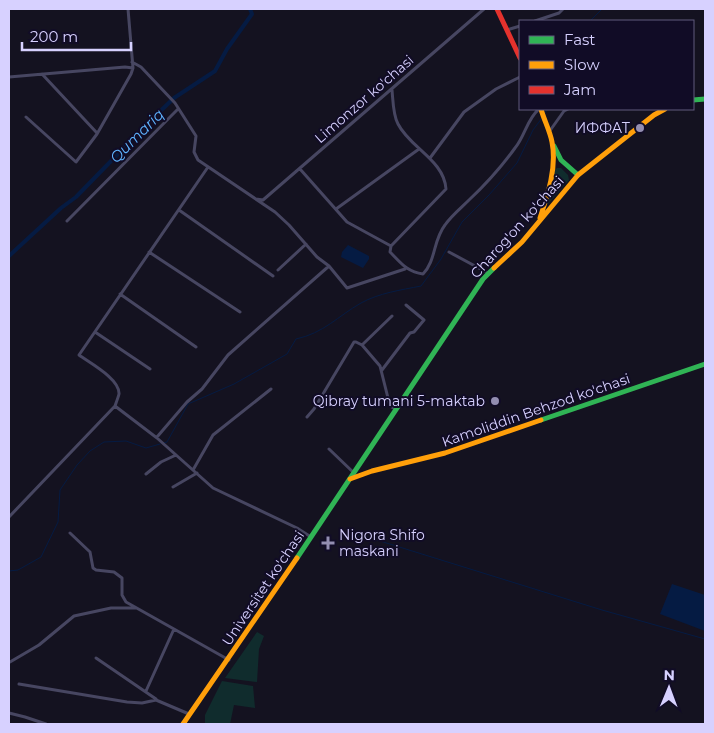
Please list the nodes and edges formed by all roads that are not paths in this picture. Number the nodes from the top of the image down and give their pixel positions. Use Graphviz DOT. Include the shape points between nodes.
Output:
graph roads {
  1 [pos="128,9"];
  2 [pos="484,9"];
  3 [pos="497,9"];
  4 [pos="562,9"];
  5 [pos="537,20"];
  6 [pos="519,26"];
  7 [pos="507,30"];
  8 [pos="519,56"];
  9 [pos="132,62"];
  10 [pos="133,68"];
  11 [pos="41,73"];
  12 [pos="9,77"];
  13 [pos="519,78"];
  14 [pos="392,89"];
  15 [pos="178,109"];
  16 [pos="540,110"];
  17 [pos="566,110"];
  18 [pos="662,110"];
  19 [pos="26,117"];
  20 [pos="549,132"];
  21 [pos="97,134"];
  22 [pos="552,143"];
  23 [pos="419,149"];
  24 [pos="430,158"];
  25 [pos="208,167"];
  26 [pos="300,170"];
  27 [pos="578,175"];
  28 [pos="256,199"];
  29 [pos="336,208"];
  30 [pos="179,210"];
  31 [pos="67,221"];
  32 [pos="539,222"];
  33 [pos="306,244"];
  34 [pos="391,246"];
  35 [pos="149,252"];
  36 [pos="449,252"];
  37 [pos="329,266"];
  38 [pos="405,268"];
  39 [pos="278,270"];
  40 [pos="488,273"];
  41 [pos="272,276"];
  42 [pos="120,294"];
  43 [pos="406,305"];
  44 [pos="240,312"];
  45 [pos="392,316"];
  46 [pos="95,332"];
  47 [pos="362,346"];
  48 [pos="196,347"];
  49 [pos="705,364"];
  50 [pos="150,369"];
  51 [pos="382,370"];
  52 [pos="271,389"];
  53 [pos="115,406"];
  54 [pos="395,409"];
  55 [pos="307,417"];
  56 [pos="157,438"];
  57 [pos="329,449"];
  58 [pos="176,454"];
  59 [pos="360,463"];
  60 [pos="195,471"];
  61 [pos="372,471"];
  62 [pos="354,472"];
  63 [pos="146,474"];
  64 [pos="349,480"];
  65 [pos="173,487"];
  66 [pos="9,517"];
  67 [pos="70,533"];
  68 [pos="310,537"];
  69 [pos="137,608"];
  70 [pos="174,629"];
  71 [pos="96,658"];
  72 [pos="228,660"];
  73 [pos="10,662"];
  74 [pos="19,684"];
  75 [pos="146,691"];
  76 [pos="156,700"];
  77 [pos="9,713"];
  78 [pos="189,714"];
  79 [pos="46,724"];
  80 [pos="183,724"];
  1 -- 9 [label="street"];
  2 -- 14 [label="street, Limonzor ko'chasi"];
  3 -- 7 [label="main road"];
  4 -- 5 [label="street"];
  6 -- 7 [label="street"];
  7 -- 8 [label="main road"];
  9 -- 10 [label="street"];
  9 -- 15 [label="street" via="170,97"];
  10 -- 11 [label="street"];
  10 -- 21 [label="street"];
  11 -- 12 [label="street"];
  11 -- 21 [label="street"];
  13 -- 24 [label="street" via="464,112"];
  14 -- 23 [label="street" via="396,122"];
  14 -- 26 [label="street, Limonzor ko'chasi"];
  15 -- 25 [label="street" via="196,136 195,157"];
  15 -- 31 [label="street"];
  16 -- 20 [label="main road"];
  16 -- 38 [label="street" via="529,121 514,150 444,226 430,267 423,274"];
  17 -- 20 [label="street"];
  18 -- 27 [label="main road, Charog'on ko'chasi"];
  19 -- 21 [label="street" via="76,162"];
  20 -- 22 [label="main road"];
  22 -- 27 [label="main road" via="561,160"];
  22 -- 32 [label="main road" via="551,171"];
  23 -- 24 [label="street"];
  23 -- 29 [label="street"];
  24 -- 34 [label="street" via="442,174 446,189"];
  25 -- 28 [label="street"];
  25 -- 30 [label="street"];
  26 -- 28 [label="street, Limonzor ko'chasi" via="263,200"];
  26 -- 29 [label="street"];
  27 -- 32 [label="main road, Charog'on ko'chasi"];
  28 -- 33 [label="street" via="275,212"];
  29 -- 34 [label="street" via="347,222"];
  30 -- 35 [label="street"];
  30 -- 41 [label="street"];
  32 -- 40 [label="main road, Charog'on ko'chasi"];
  33 -- 37 [label="street"];
  33 -- 39 [label="street"];
  34 -- 38 [label="street" via="390,252"];
  35 -- 42 [label="street"];
  35 -- 44 [label="street"];
  36 -- 40 [label="street"];
  37 -- 38 [label="street" via="347,288"];
  37 -- 56 [label="street" via="228,355"];
  40 -- 54 [label="main road, Charog'on ko'chasi"];
  42 -- 46 [label="street"];
  42 -- 48 [label="street"];
  43 -- 51 [label="street" via="424,320"];
  45 -- 47 [label="street"];
  46 -- 50 [label="street"];
  46 -- 53 [label="street" via="79,355 117,385 119,394"];
  47 -- 51 [label="street"];
  47 -- 55 [label="street" via="354,342"];
  49 -- 61 [label="main road, Kamoliddin Behzod ko'chasi" via="445,452"];
  51 -- 54 [label="street" via="390,406"];
  52 -- 60 [label="street" via="213,435"];
  53 -- 56 [label="street"];
  53 -- 66 [label="street"];
  54 -- 59 [label="main road, Charog'on ko'chasi"];
  56 -- 58 [label="street"];
  57 -- 62 [label="street"];
  58 -- 60 [label="street"];
  58 -- 63 [label="street"];
  59 -- 61 [label="main road"];
  59 -- 62 [label="main road, Universitet ko'chasi"];
  60 -- 65 [label="street"];
  60 -- 68 [label="street" via="213,488"];
  61 -- 64 [label="main road, Kamoliddin Behzod ko'chasi"];
  62 -- 64 [label="main road, Universitet ko'chasi"];
  64 -- 68 [label="main road, Universitet ko'chasi"];
  67 -- 69 [label="street" via="90,552 93,568 114,572 122,578 123,600"];
  68 -- 72 [label="main road, Universitet ko'chasi"];
  69 -- 70 [label="street"];
  69 -- 73 [label="street" via="111,608 74,616 39,645"];
  70 -- 72 [label="street"];
  70 -- 75 [label="street"];
  71 -- 75 [label="street"];
  72 -- 78 [label="main road, Universitet ko'chasi"];
  74 -- 76 [label="street" via="127,702"];
  75 -- 76 [label="street"];
  76 -- 78 [label="street"];
  77 -- 79 [label="street"];
  78 -- 80 [label="main road, Universitet ko'chasi"];
}
